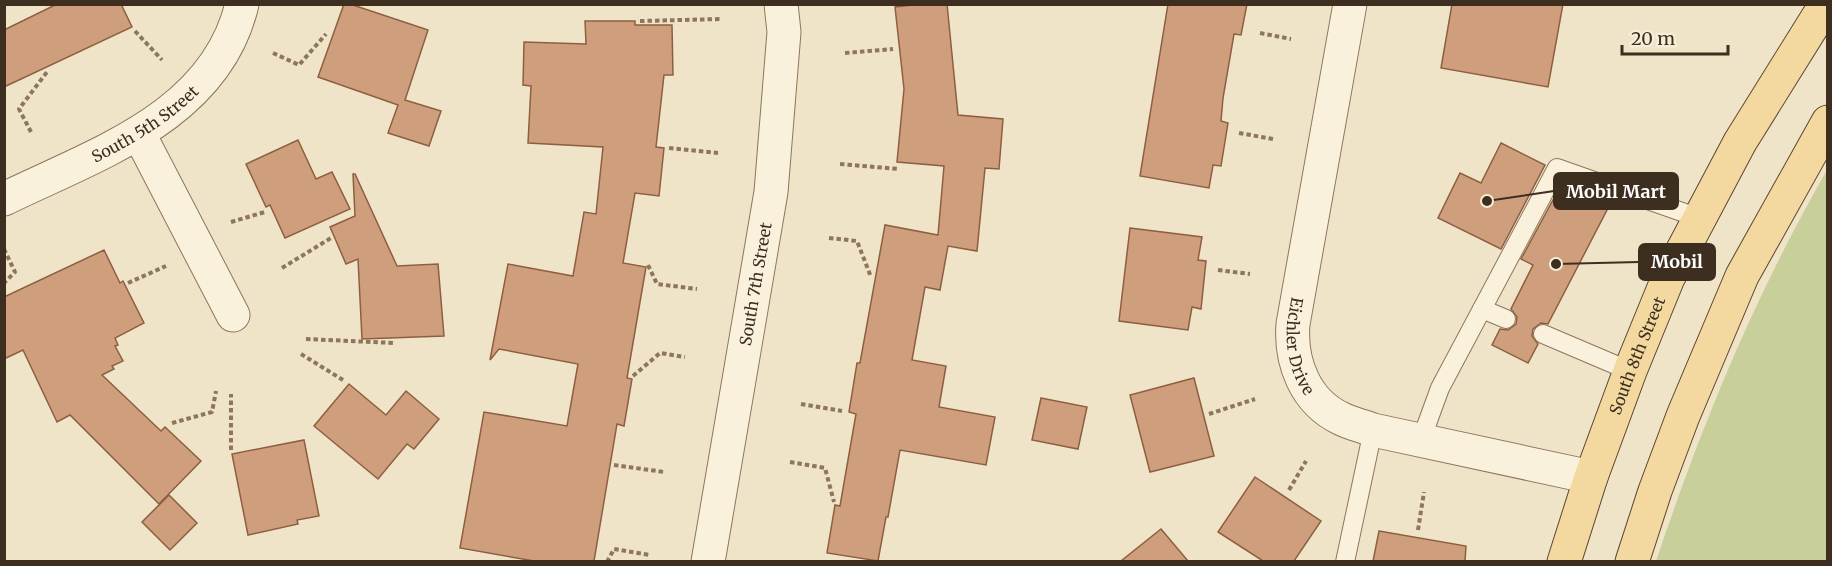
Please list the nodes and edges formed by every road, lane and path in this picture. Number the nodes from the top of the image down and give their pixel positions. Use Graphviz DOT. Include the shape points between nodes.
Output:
graph roads {
  1 [pos="242,4"];
  2 [pos="781,4"];
  3 [pos="1350,4"];
  4 [pos="1826,4"];
  5 [pos="722,19"];
  6 [pos="640,21"];
  7 [pos="135,31"];
  8 [pos="1260,33"];
  9 [pos="326,34"];
  10 [pos="1291,39"];
  11 [pos="893,49"];
  12 [pos="273,53"];
  13 [pos="845,53"];
  14 [pos="162,60"];
  15 [pos="47,72"];
  16 [pos="1827,122"];
  17 [pos="31,132"];
  18 [pos="1239,133"];
  19 [pos="139,134"];
  20 [pos="1273,139"];
  21 [pos="669,148"];
  22 [pos="718,153"];
  23 [pos="840,164"];
  24 [pos="899,169"];
  25 [pos="4,199"];
  26 [pos="265,212"];
  27 [pos="1699,218"];
  28 [pos="231,222"];
  29 [pos="331,238"];
  30 [pos="830,238"];
  31 [pos="4,249"];
  32 [pos="648,265"];
  33 [pos="166,266"];
  34 [pos="282,268"];
  35 [pos="1218,270"];
  36 [pos="1250,274"];
  37 [pos="870,277"];
  38 [pos="4,283"];
  39 [pos="128,283"];
  40 [pos="697,290"];
  41 [pos="1482,309"];
  42 [pos="234,315"];
  43 [pos="1506,319"];
  44 [pos="1543,334"];
  45 [pos="306,339"];
  46 [pos="394,343"];
  47 [pos="301,354"];
  48 [pos="685,357"];
  49 [pos="1630,371"];
  50 [pos="633,376"];
  51 [pos="343,380"];
  52 [pos="216,391"];
  53 [pos="231,394"];
  54 [pos="1255,399"];
  55 [pos="801,404"];
  56 [pos="842,411"];
  57 [pos="1209,414"];
  58 [pos="172,423"];
  59 [pos="1373,430"];
  60 [pos="1421,440"];
  61 [pos="231,450"];
  62 [pos="1306,460"];
  63 [pos="790,462"];
  64 [pos="614,465"];
  65 [pos="664,472"];
  66 [pos="1591,477"];
  67 [pos="1288,490"];
  68 [pos="1424,492"];
  69 [pos="834,502"];
  70 [pos="1418,530"];
  71 [pos="650,555"];
  72 [pos="607,561"];
  73 [pos="708,561"];
  74 [pos="1345,561"];
  75 [pos="1564,561"];
  76 [pos="1632,561"];
  1 -- 19 [label="street, South 5th Street" via="230,41 216,64 177,105"];
  2 -- 73 [label="street, South 7th Street" via="784,32 771,192"];
  3 -- 59 [label="street, Eichler Drive" via="1293,324 1293,345 1301,377 1316,400 1341,419"];
  4 -- 27 [label="main road, South 8th Street" via="1740,142"];
  5 -- 6 [label="path"];
  7 -- 14 [label="path"];
  8 -- 10 [label="path"];
  9 -- 12 [label="path" via="299,64"];
  11 -- 13 [label="path"];
  15 -- 17 [label="path" via="19,109"];
  16 -- 76 [label="main road" via="1742,276 1654,491"];
  18 -- 20 [label="path"];
  19 -- 25 [label="street, South 5th Street"];
  19 -- 42 [label="street"];
  21 -- 22 [label="path"];
  23 -- 24 [label="path"];
  26 -- 28 [label="path"];
  27 -- 41 [label="lane" via="1557,168"];
  27 -- 49 [label="main road, South 8th Street" via="1668,278"];
  29 -- 34 [label="path"];
  30 -- 37 [label="path" via="857,242"];
  31 -- 38 [label="path" via="15,272"];
  32 -- 40 [label="path" via="657,284"];
  33 -- 39 [label="path"];
  35 -- 36 [label="path"];
  41 -- 43 [label="lane"];
  41 -- 60 [label="lane" via="1440,387"];
  44 -- 49 [label="lane"];
  45 -- 46 [label="path"];
  47 -- 51 [label="path"];
  48 -- 50 [label="path" via="660,353"];
  49 -- 66 [label="main road, South 8th Street"];
  52 -- 58 [label="path" via="212,412"];
  53 -- 61 [label="path"];
  54 -- 57 [label="path"];
  55 -- 56 [label="path"];
  59 -- 60 [label="street, Eichler Drive"];
  59 -- 74 [label="lane"];
  60 -- 66 [label="street, Eichler Drive"];
  62 -- 67 [label="path"];
  63 -- 69 [label="path" via="825,468"];
  64 -- 65 [label="path"];
  66 -- 75 [label="main road, South 8th Street"];
  68 -- 70 [label="path"];
  71 -- 72 [label="path" via="614,549"];
}
